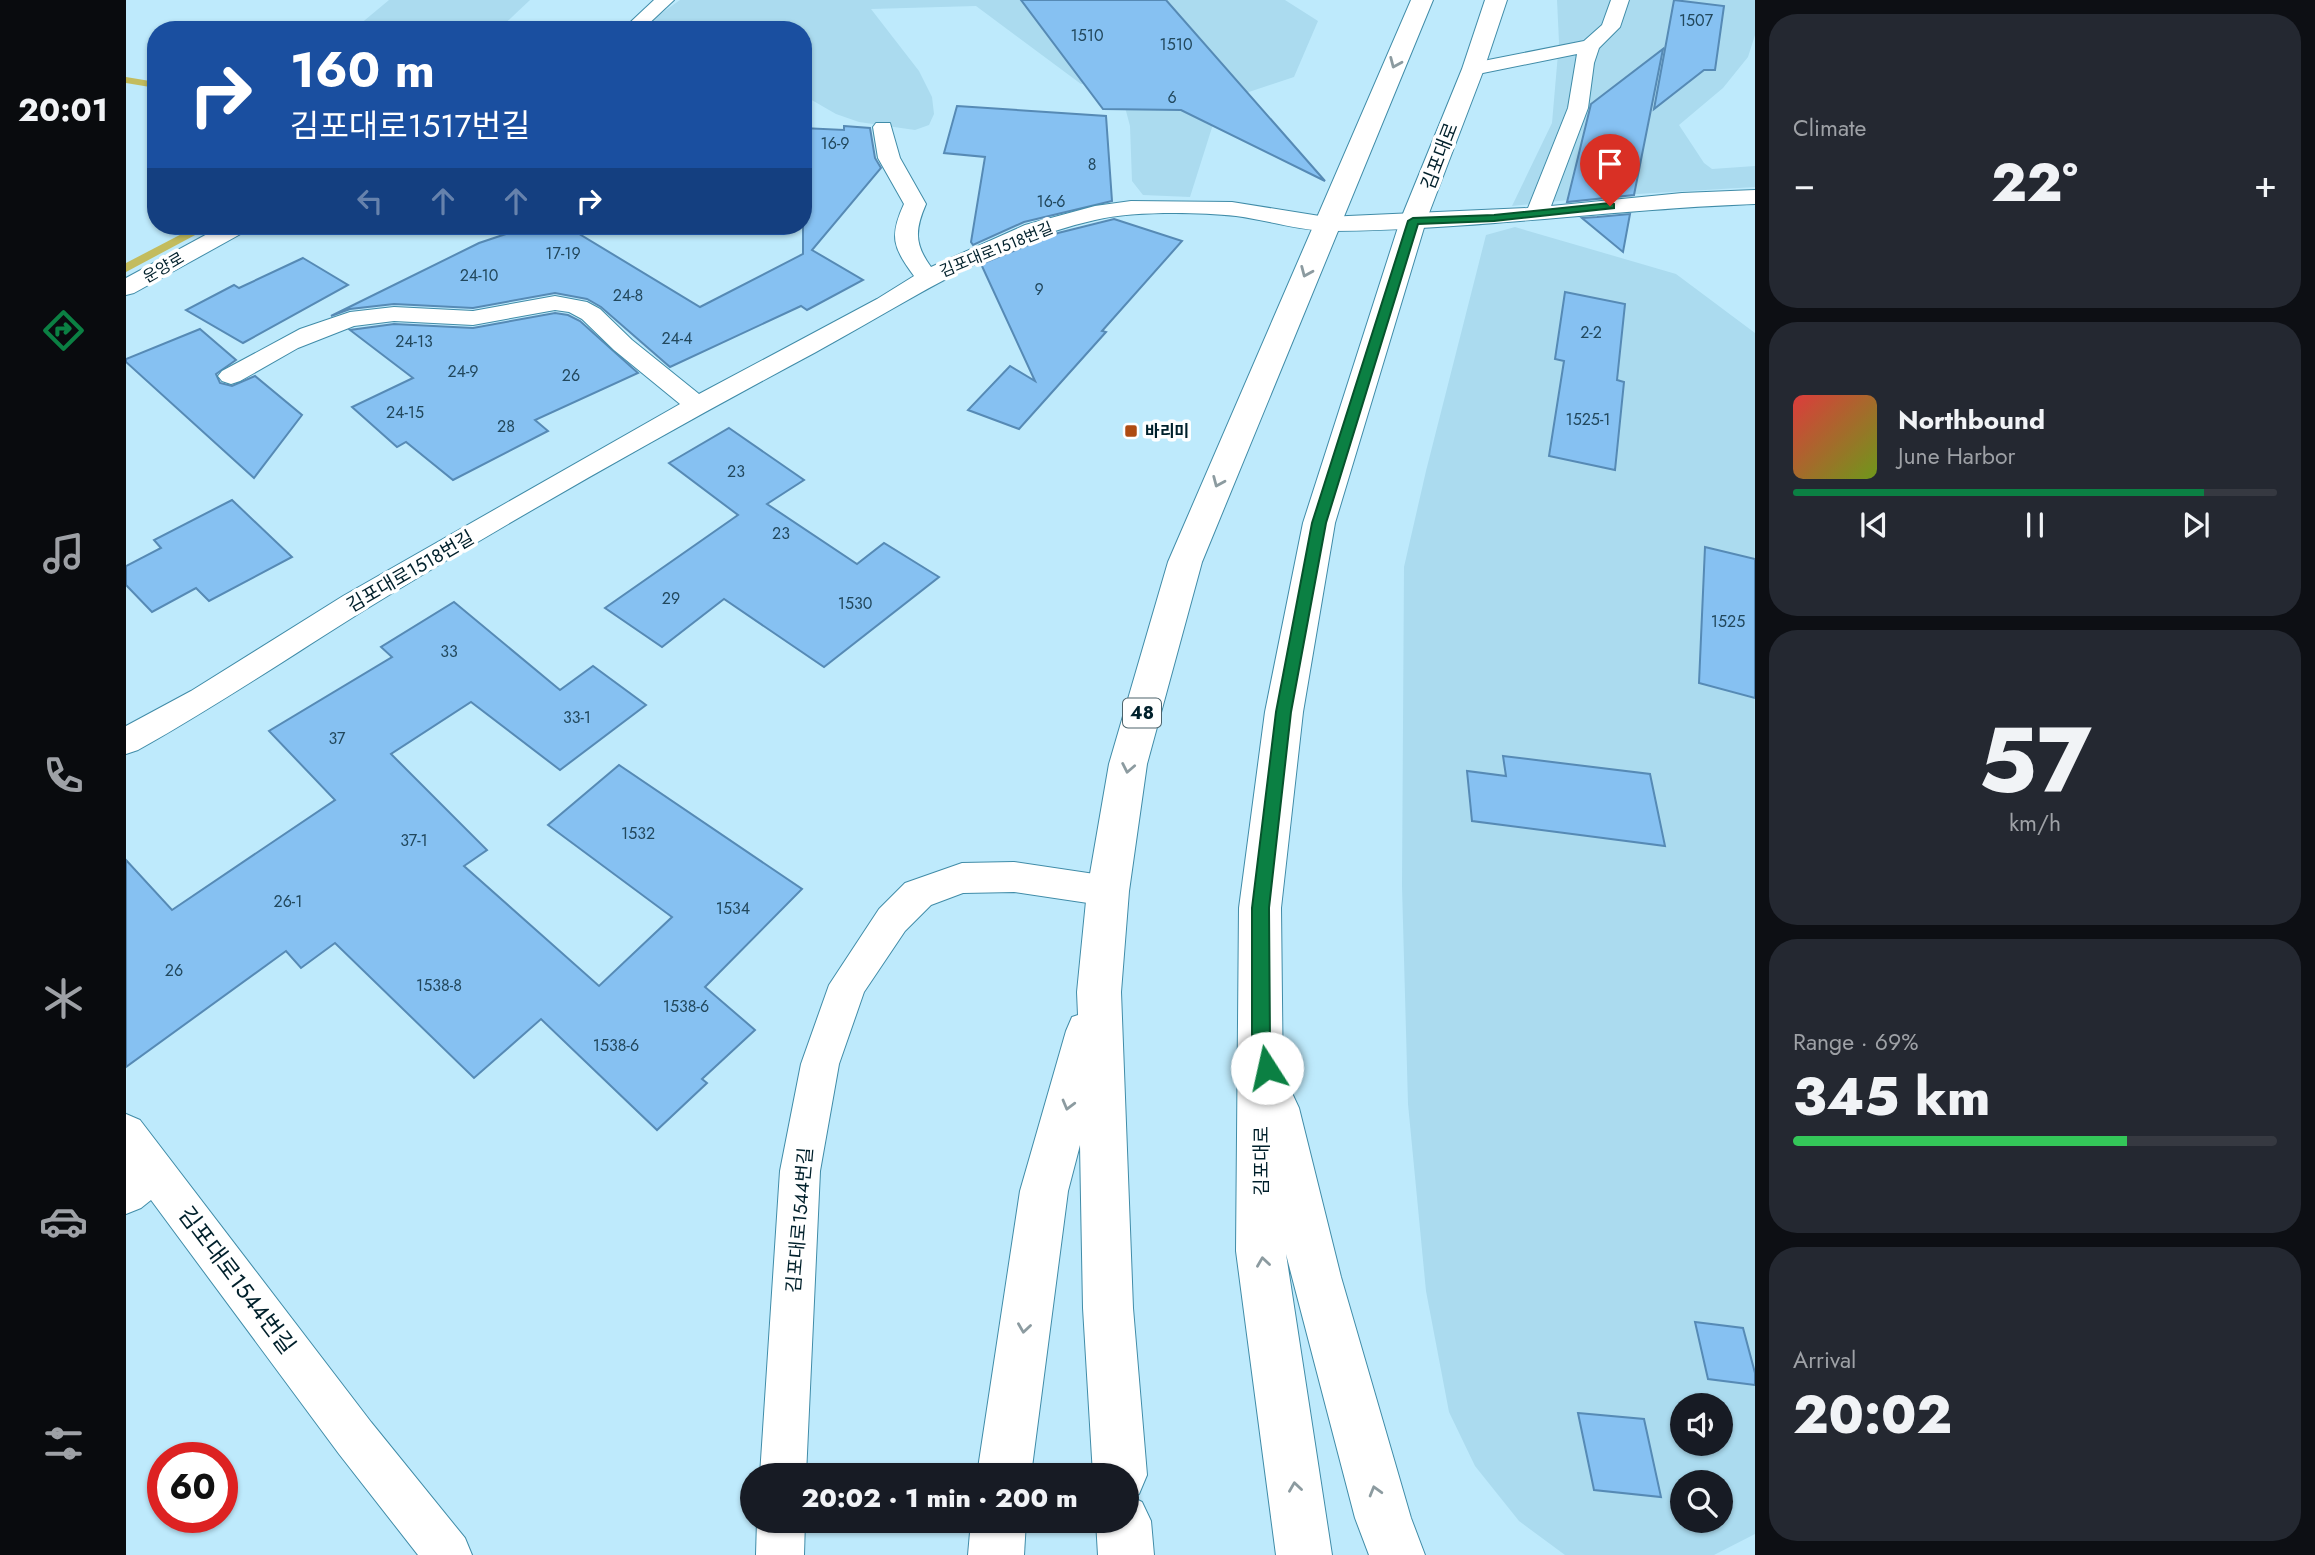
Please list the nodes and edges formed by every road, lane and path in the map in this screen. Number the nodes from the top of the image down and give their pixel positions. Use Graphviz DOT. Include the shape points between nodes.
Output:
graph roads {
  1 [pos="665,0"];
  2 [pos="1422,0"];
  3 [pos="1496,0"];
  4 [pos="1620,0"];
  5 [pos="641,21"];
  6 [pos="1590,46"];
  7 [pos="1473,69"];
  8 [pos="883,127"];
  9 [pos="1755,197"];
  10 [pos="1538,212"];
  11 [pos="1413,221"];
  12 [pos="1326,224"];
  13 [pos="222,235"];
  14 [pos="927,278"];
  15 [pos="126,288"];
  16 [pos="231,376"];
  17 [pos="697,405"];
  18 [pos="126,741"];
  19 [pos="1108,891"];
  20 [pos="1099,992"];
  21 [pos="1261,1042"];
  22 [pos="126,1133"];
  23 [pos="141,1183"];
  24 [pos="784,1463"];
  25 [pos="1006,1463"];
  26 [pos="1119,1463"];
  27 [pos="781,1533"];
  28 [pos="998,1533"];
  29 [pos="1124,1533"];
  30 [pos="447,1555"];
  31 [pos="780,1555"];
  32 [pos="996,1555"];
  33 [pos="1126,1555"];
  34 [pos="1304,1555"];
  35 [pos="1397,1555"];
  1 -- 5 [label="lane"];
  2 -- 12 [label="main road, 48, one-way"];
  3 -- 7 [label="main road, 김포대로"];
  4 -- 6 [label="lane" via="1611,27"];
  6 -- 7 [label="lane"];
  6 -- 10 [label="lane" via="1578,108"];
  7 -- 11 [label="main road, 김포대로"];
  8 -- 14 [label="lane" via="889,158 915,204 904,228 906,249"];
  9 -- 10 [label="lane, 김포대로1518번길"];
  10 -- 11 [label="lane, 김포대로1518번길"];
  11 -- 12 [label="lane, 김포대로1518번길"];
  11 -- 21 [label="main road, 김포대로" via="1319,523 1284,712 1261,908"];
  12 -- 14 [label="lane, 김포대로1518번길" via="1232,209 1131,208 1033,230"];
  12 -- 19 [label="main road, 48, one-way" via="1185,562 1128,764"];
  13 -- 15 [label="lane, 운양로"];
  14 -- 17 [label="lane, 김포대로1518번길"];
  16 -- 17 [label="lane" via="285,344 360,318 394,314 453,320 561,302 598,320"];
  17 -- 18 [label="lane, 김포대로1518번길"];
  19 -- 20 [label="main road, 48"];
  19 -- 24 [label="lane, 김포대로1544번길" via="1014,877 962,877 918,894 892,920 848,985 820,1064 800,1171"];
  20 -- 25 [label="main road, one-way" via="1044,1191"];
  20 -- 26 [label="main road, 48" via="1108,1308"];
  34 -- 21 [label="main road, 김포대로, one-way" via="1261,1251"];
  35 -- 21 [label="main road, one-way" via="1316,1277"];
  22 -- 23 [label="lane, 김포대로1544번길"];
  23 -- 30 [label="lane, 김포대로1544번길"];
  27 -- 31 [label="lane"];
  28 -- 32 [label="main road"];
  29 -- 33 [label="main road"];
}
